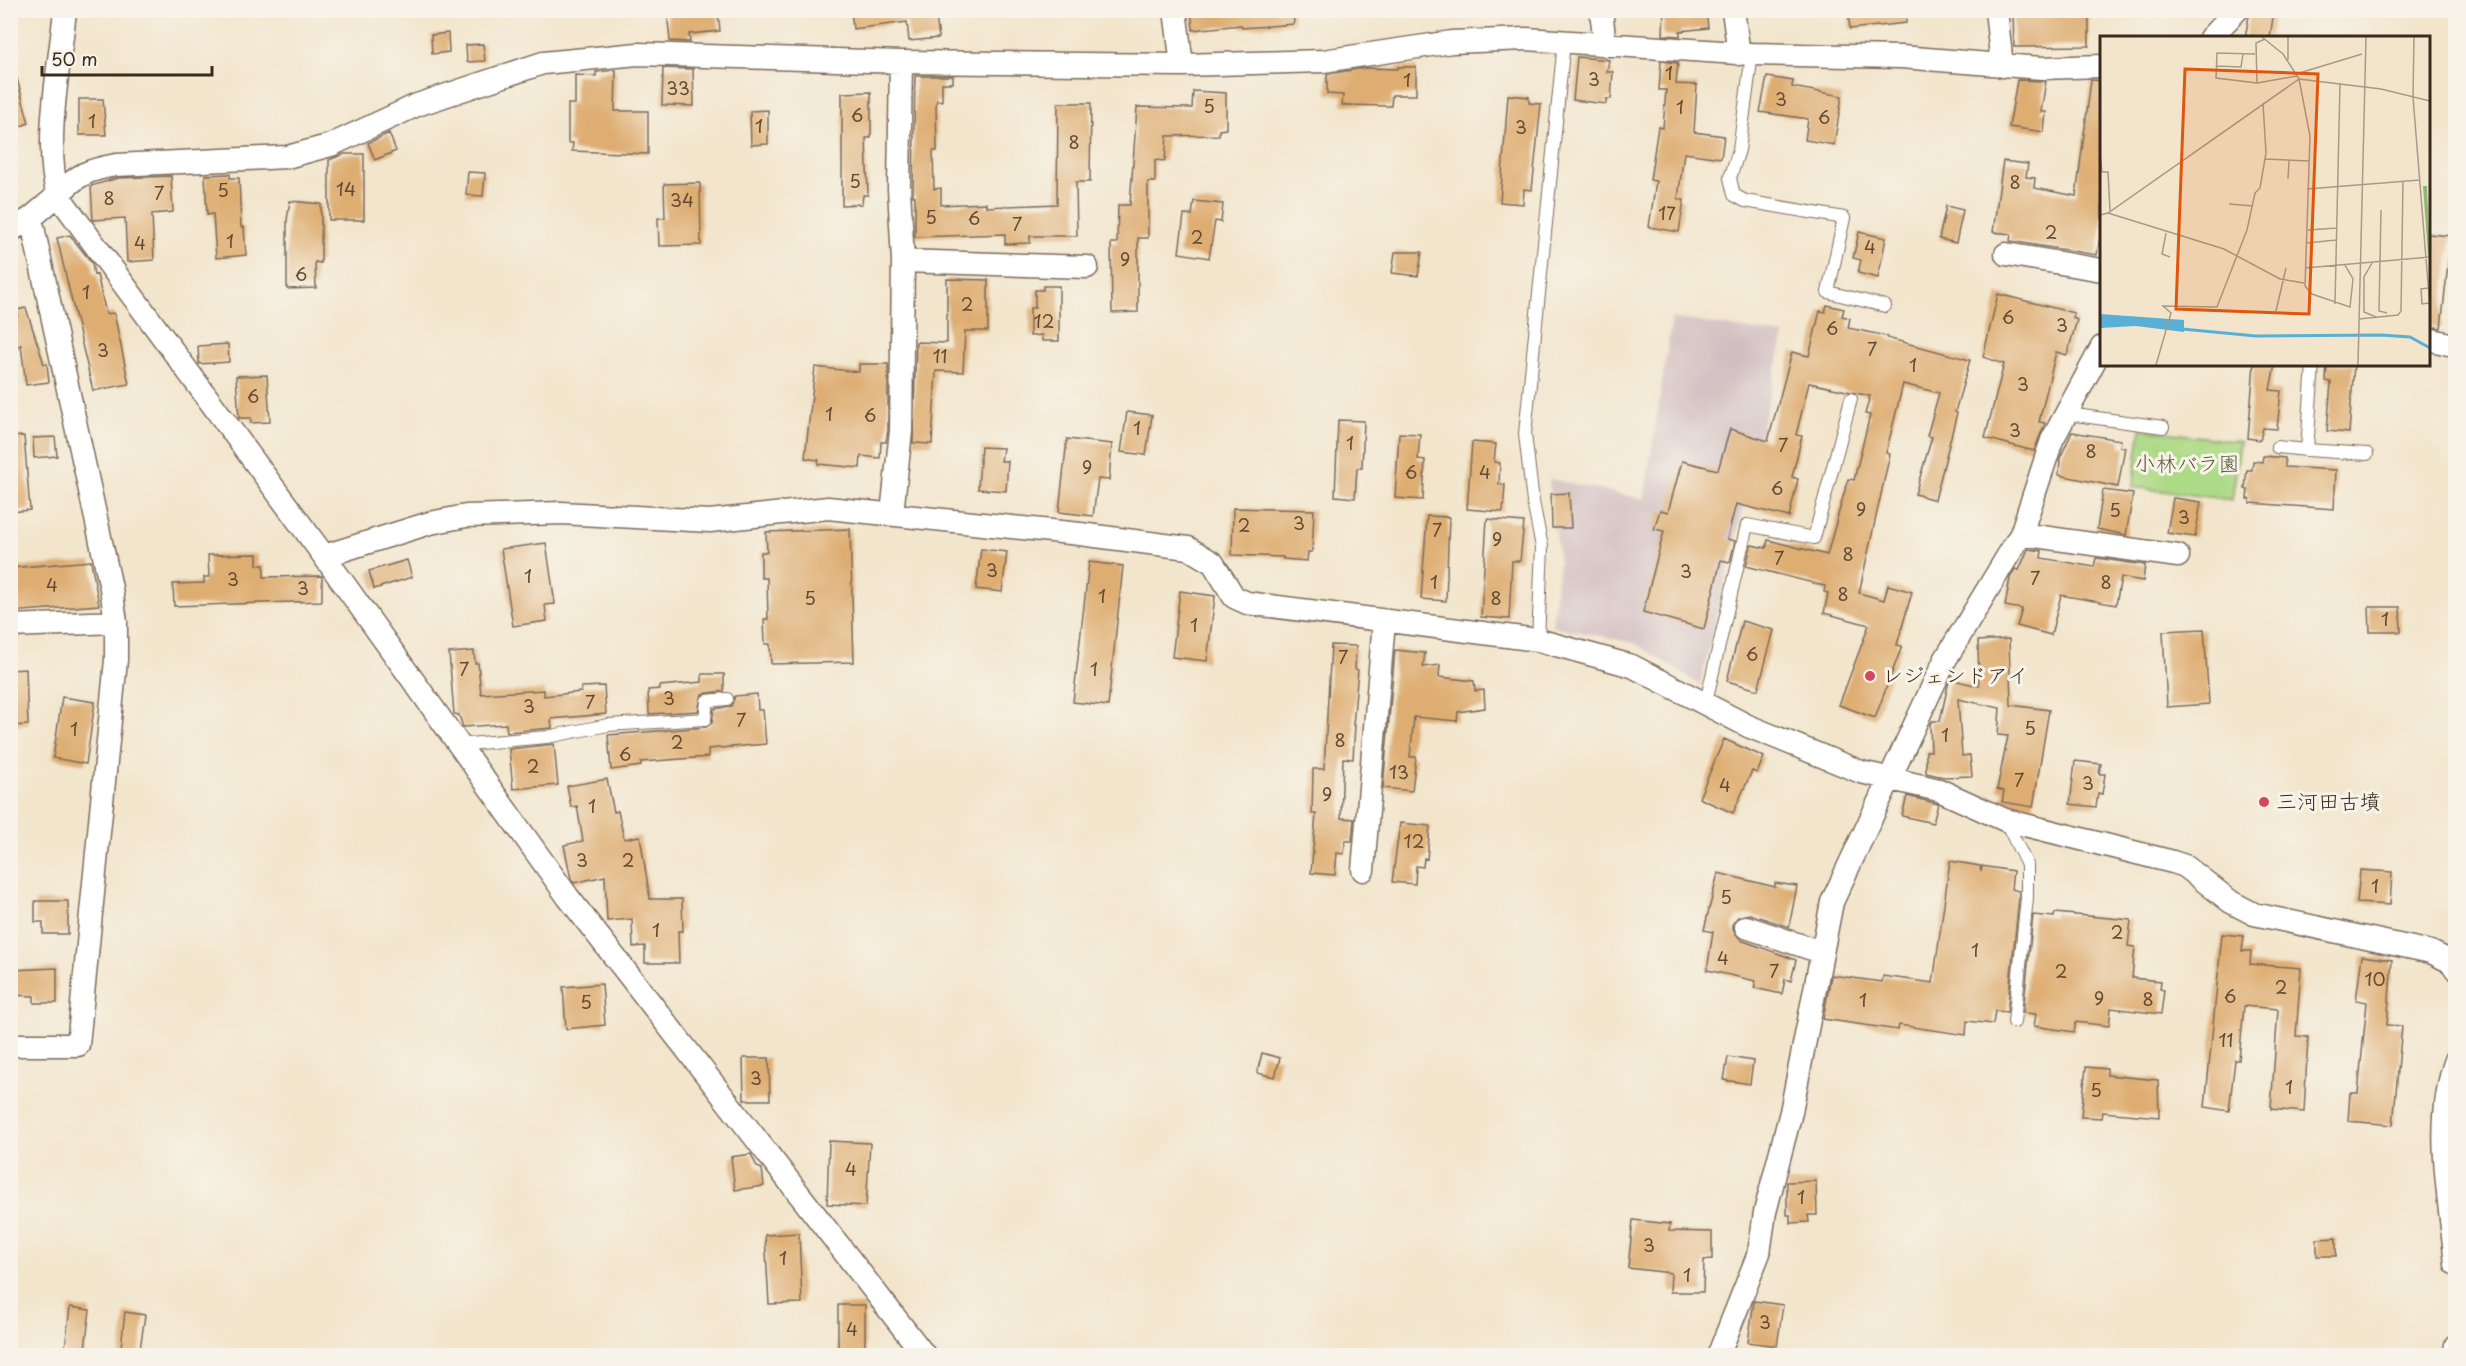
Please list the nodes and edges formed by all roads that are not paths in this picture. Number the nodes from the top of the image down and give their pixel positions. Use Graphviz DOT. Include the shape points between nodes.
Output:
graph roads {
  1 [pos="65,10"];
  2 [pos="1176,10"];
  3 [pos="1601,10"];
  4 [pos="1733,10"];
  5 [pos="1996,10"];
  6 [pos="2237,10"];
  7 [pos="2212,36"];
  8 [pos="1564,42"];
  9 [pos="1605,45"];
  10 [pos="1745,54"];
  11 [pos="901,62"];
  12 [pos="1182,65"];
  13 [pos="2002,66"];
  14 [pos="2100,66"];
  15 [pos="58,195"];
  16 [pos="16,225"];
  17 [pos="2006,254"];
  18 [pos="903,261"];
  19 [pos="1087,267"];
  20 [pos="2100,270"];
  21 [pos="1885,306"];
  22 [pos="2100,351"];
  23 [pos="2313,366"];
  24 [pos="1851,399"];
  25 [pos="2068,414"];
  26 [pos="2163,427"];
  27 [pos="2277,447"];
  28 [pos="2307,450"];
  29 [pos="2367,454"];
  30 [pos="892,513"];
  31 [pos="2021,534"];
  32 [pos="324,556"];
  33 [pos="2178,556"];
  34 [pos="1384,621"];
  35 [pos="116,622"];
  36 [pos="10,626"];
  37 [pos="1538,640"];
  38 [pos="727,699"];
  39 [pos="1705,706"];
  40 [pos="458,745"];
  41 [pos="1889,776"];
  42 [pos="2005,820"];
  43 [pos="1363,870"];
  44 [pos="1746,927"];
  45 [pos="1821,952"];
  46 [pos="2456,969"];
  47 [pos="2014,1023"];
  48 [pos="10,1045"];
  49 [pos="2456,1060"];
  50 [pos="2456,1264"];
  51 [pos="2456,1345"];
  52 [pos="925,1356"];
  53 [pos="1718,1356"];
  54 [pos="2454,1356"];
  1 -- 15 [label="street" via="53,126 53,168"];
  2 -- 12 [label="street"];
  3 -- 9 [label="street"];
  4 -- 10 [label="street"];
  5 -- 13 [label="street"];
  6 -- 7 [label="street"];
  8 -- 9 [label="street"];
  8 -- 12 [label="street" via="1452,42 1323,61"];
  8 -- 37 [label="lane" via="1525,434 1542,547"];
  9 -- 10 [label="street"];
  10 -- 13 [label="street" via="1901,57"];
  10 -- 21 [label="lane" via="1739,150 1730,178 1734,195 1745,201 1844,218 1828,292"];
  11 -- 12 [label="street"];
  11 -- 15 [label="street" via="638,54 543,63 417,105 331,145 286,157 93,169 76,177"];
  11 -- 18 [label="street" via="899,188"];
  13 -- 14 [label="street"];
  15 -- 16 [label="street"];
  15 -- 32 [label="street"];
  16 -- 35 [label="street" via="111,588"];
  17 -- 20 [label="street"];
  18 -- 19 [label="street"];
  18 -- 30 [label="street" via="901,431"];
  22 -- 25 [label="street"];
  23 -- 28 [label="lane"];
  24 -- 39 [label="lane" via="1814,538 1748,525"];
  25 -- 26 [label="lane"];
  25 -- 31 [label="street" via="2052,440"];
  27 -- 28 [label="lane"];
  28 -- 29 [label="lane"];
  30 -- 32 [label="street" via="828,508 710,521 561,513 466,516 430,523"];
  30 -- 34 [label="street" via="1188,548 1213,563 1234,597 1247,603"];
  31 -- 33 [label="street"];
  31 -- 41 [label="street" via="1945,660"];
  32 -- 40 [label="street"];
  34 -- 37 [label="street"];
  34 -- 43 [label="street"];
  35 -- 36 [label="street"];
  35 -- 48 [label="street" via="116,660 78,1045"];
  37 -- 39 [label="street" via="1632,666"];
  38 -- 40 [label="lane" via="707,701 705,719 608,725 548,737"];
  39 -- 41 [label="street" via="1821,757 1861,772"];
  40 -- 52 [label="street" via="568,897"];
  41 -- 42 [label="street" via="1940,790"];
  41 -- 45 [label="street" via="1832,902"];
  42 -- 46 [label="street" via="2173,862 2185,866 2231,902 2254,914 2431,952"];
  42 -- 47 [label="lane" via="2027,865"];
  44 -- 45 [label="street"];
  45 -- 53 [label="street" via="1759,1253"];
  49 -- 50 [label="street" via="2447,1083 2445,1143"];
  51 -- 54 [label="street"];
}
